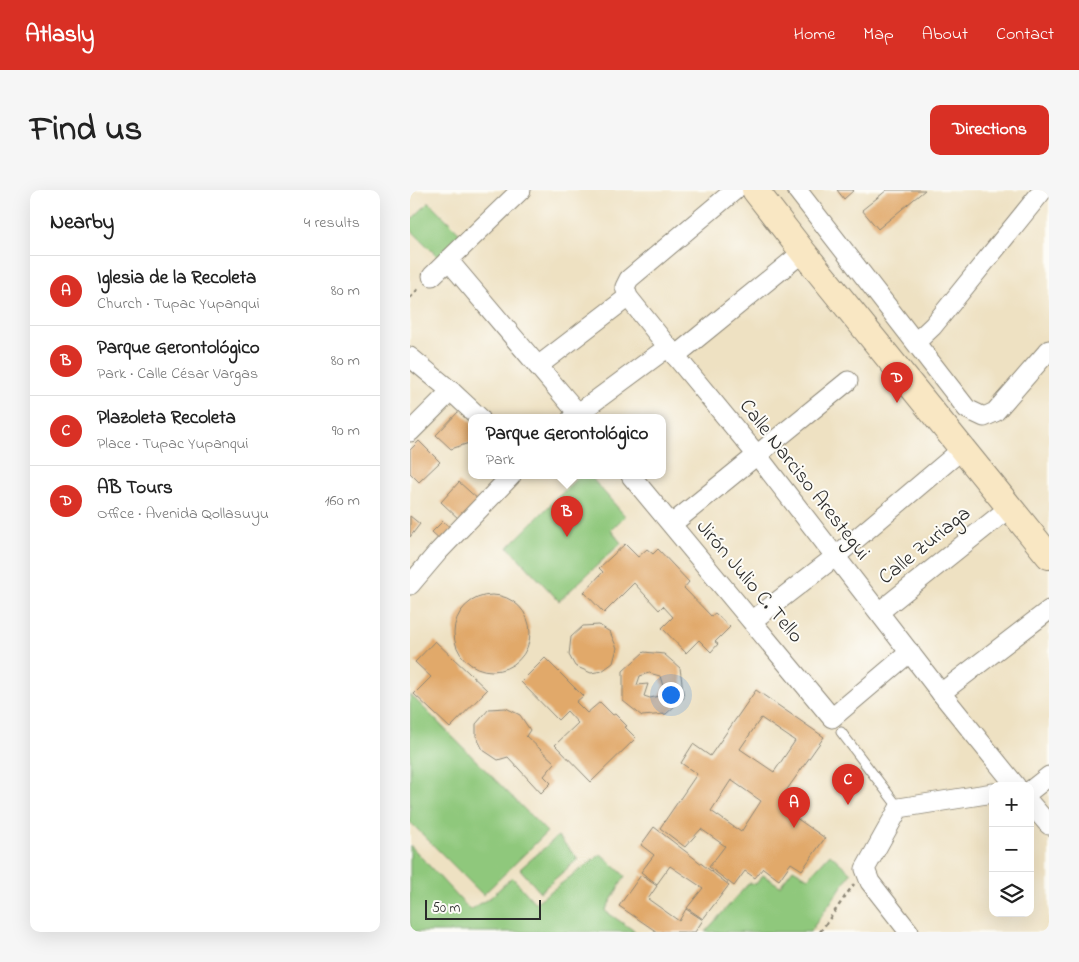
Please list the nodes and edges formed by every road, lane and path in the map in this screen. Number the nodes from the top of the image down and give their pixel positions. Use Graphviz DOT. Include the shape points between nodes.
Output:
graph roads {
  1 [pos="521,190"];
  2 [pos="735,190"];
  3 [pos="754,190"];
  4 [pos="797,190"];
  5 [pos="1043,190"];
  6 [pos="803,252"];
  7 [pos="448,260"];
  8 [pos="432,276"];
  9 [pos="628,297"];
  10 [pos="916,342"];
  11 [pos="1049,350"];
  12 [pos="671,351"];
  13 [pos="410,357"];
  14 [pos="538,366"];
  15 [pos="848,381"];
  16 [pos="451,390"];
  17 [pos="476,414"];
  18 [pos="575,414"];
  19 [pos="581,414"];
  20 [pos="410,432"];
  21 [pos="757,455"];
  22 [pos="953,456"];
  23 [pos="508,479"];
  24 [pos="633,479"];
  25 [pos="999,516"];
  26 [pos="672,524"];
  27 [pos="836,556"];
  28 [pos="1049,556"];
  29 [pos="410,585"];
  30 [pos="1049,610"];
  31 [pos="879,612"];
  32 [pos="752,621"];
  33 [pos="910,652"];
  34 [pos="941,693"];
  35 [pos="837,725"];
  36 [pos="1049,776"];
  37 [pos="1013,782"];
  38 [pos="1034,788"];
  39 [pos="1034,791"];
  40 [pos="1049,792"];
  41 [pos="989,794"];
  42 [pos="899,808"];
  43 [pos="1034,808"];
  44 [pos="1049,825"];
  45 [pos="865,869"];
  46 [pos="820,932"];
  47 [pos="909,932"];
  1 -- 7 [label="street"];
  2 -- 9 [label="street" via="629,279 625,287"];
  3 -- 6 [label="street"];
  4 -- 10 [label="street"];
  5 -- 10 [label="street" via="933,326"];
  6 -- 12 [label="street"];
  6 -- 28 [label="street"];
  7 -- 8 [label="street"];
  7 -- 14 [label="street"];
  9 -- 12 [label="street, Calle Narciso Arestegui"];
  9 -- 14 [label="street"];
  10 -- 11 [label="street" via="967,409 984,417 995,412"];
  12 -- 19 [label="street"];
  12 -- 21 [label="street, Calle Narciso Arestegui"];
  13 -- 16 [label="street"];
  14 -- 18 [label="street"];
  15 -- 21 [label="street"];
  16 -- 17 [label="street"];
  16 -- 20 [label="street"];
  21 -- 26 [label="street"];
  21 -- 27 [label="street, Calle Narciso Arestegui"];
  22 -- 27 [label="street"];
  23 -- 29 [label="street"];
  24 -- 26 [label="street, Jirón Julio C. Tello"];
  25 -- 31 [label="street, Calle Zuriaga"];
  26 -- 32 [label="street, Jirón Julio C. Tello"];
  27 -- 31 [label="street, Calle Narciso Arestegui"];
  27 -- 32 [label="street"];
  30 -- 34 [label="street"];
  31 -- 33 [label="street, Calle Narciso Arestegui"];
  32 -- 35 [label="street, Jirón Julio C. Tello"];
  33 -- 34 [label="street, Calle Narciso Arestegui"];
  33 -- 35 [label="street"];
  34 -- 37 [label="street, Calle Narciso Arestegui"];
  35 -- 42 [label="lane"];
  36 -- 38 [label="street"];
  39 -- 40 [label="street"];
  41 -- 42 [label="street"];
  42 -- 45 [label="street"];
  43 -- 44 [label="street"];
  45 -- 46 [label="path"];
  45 -- 47 [label="street" via="870,882"];
}
